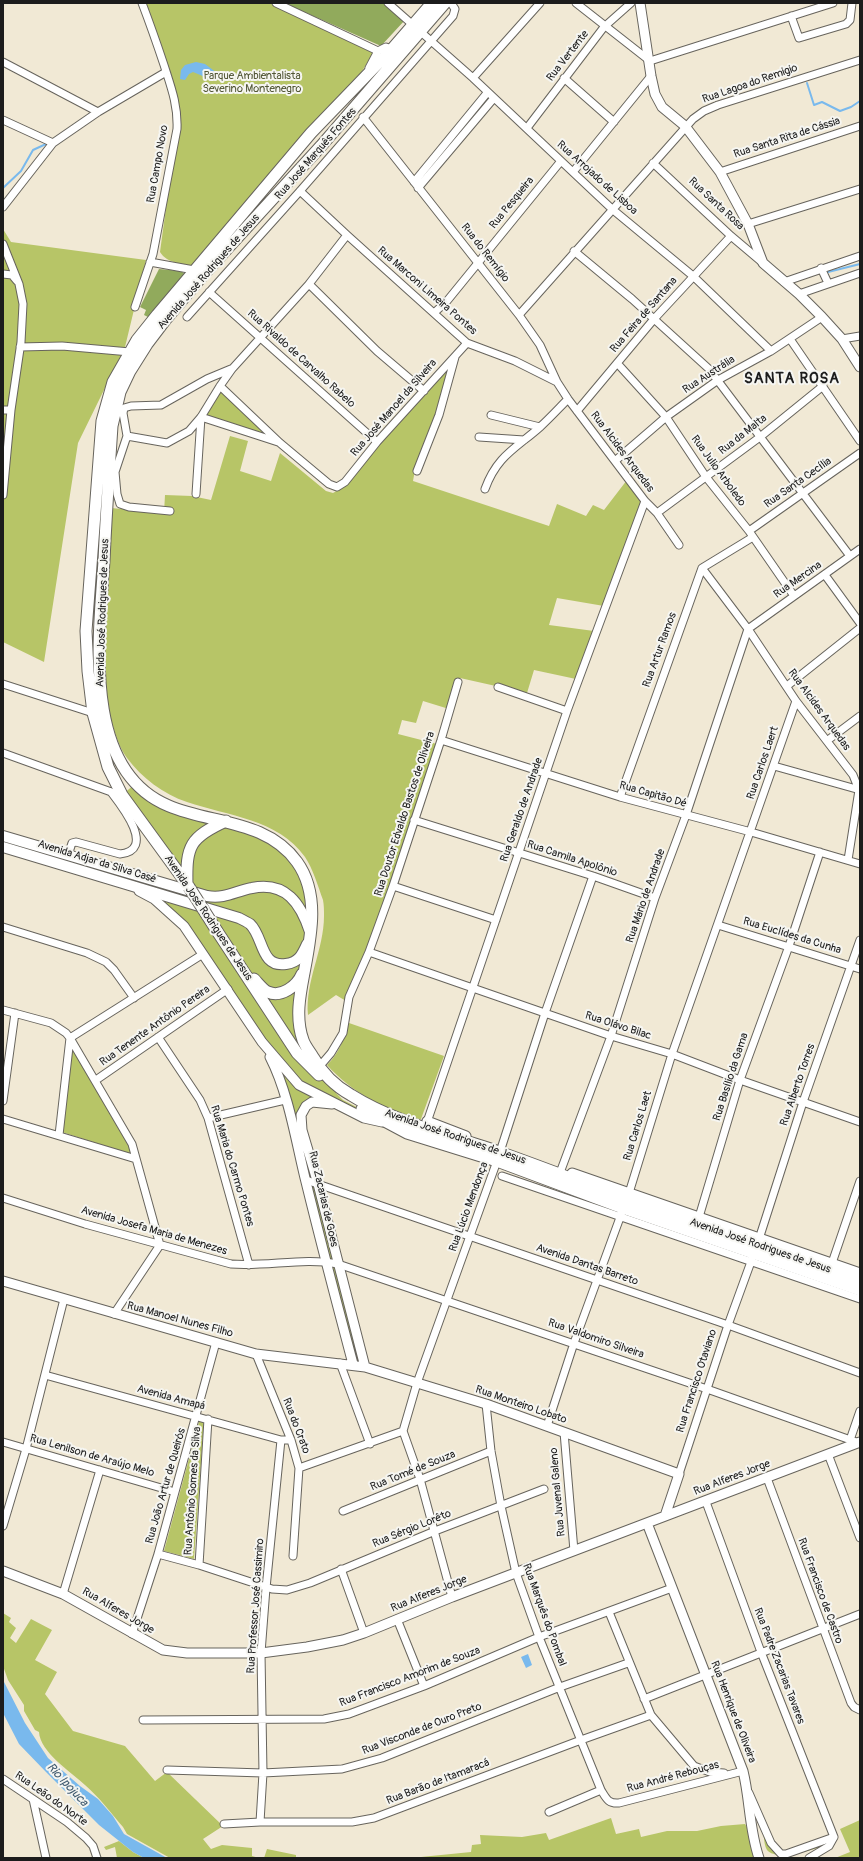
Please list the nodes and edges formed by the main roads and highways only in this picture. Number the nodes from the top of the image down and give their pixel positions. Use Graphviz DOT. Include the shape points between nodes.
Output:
graph roads {
  1 [pos="432,3"];
  2 [pos="445,3"];
  3 [pos="414,25"];
  4 [pos="226,821"];
  5 [pos="3,836"];
  6 [pos="3,847"];
  7 [pos="188,886"];
  8 [pos="310,935"];
  9 [pos="306,965"];
  10 [pos="243,970"];
  11 [pos="499,1154"];
  12 [pos="625,1204"];
  13 [pos="860,1280"];
  14 [pos="860,1290"];
  1 -- 3 [label="main road, Avenida José Rodrigues de Jesus"];
  2 -- 3 [label="main road, Avenida José Rodrigues de Jesus"];
  3 -- 4 [label="main road, Avenida José Rodrigues de Jesus" via="321,146 203,275 147,344 120,392 112,426 112,472 99,672 104,714 116,753 131,780 168,806"];
  3 -- 7 [label="main road, Avenida José Rodrigues de Jesus" via="389,48 311,133 157,315 130,352 113,382 102,421 86,631 93,713 108,767 122,796"];
  4 -- 7 [label="main road" via="207,829 197,837 189,850"];
  4 -- 8 [label="main road, Avenida José Rodrigues de Jesus" via="268,836 294,858 304,873 311,891"];
  5 -- 8 [label="main road, Avenida Adjar da Silva Casé" via="207,896 218,898 265,886 277,888 302,908"];
  6 -- 8 [label="main road, Avenida Adjar da Silva Casé" via="234,916 251,925 271,962 280,965 299,959"];
  7 -- 10 [label="main road, Avenida José Rodrigues de Jesus, bridge"];
  8 -- 9 [label="main road, Avenida José Rodrigues de Jesus"];
  9 -- 10 [label="main road" via="294,986 278,993 268,992"];
  9 -- 11 [label="main road, Avenida José Rodrigues de Jesus" via="298,1003 299,1022 303,1040 318,1066 331,1080 348,1094 391,1116 426,1125"];
  10 -- 11 [label="main road, Avenida José Rodrigues de Jesus" via="297,1053 343,1100 407,1133"];
  11 -- 12 [label="main road, Avenida José Rodrigues de Jesus"];
  12 -- 13 [label="main road, Avenida José Rodrigues de Jesus"];
  12 -- 14 [label="main road, Avenida José Rodrigues de Jesus" via="753,1258"];
}
